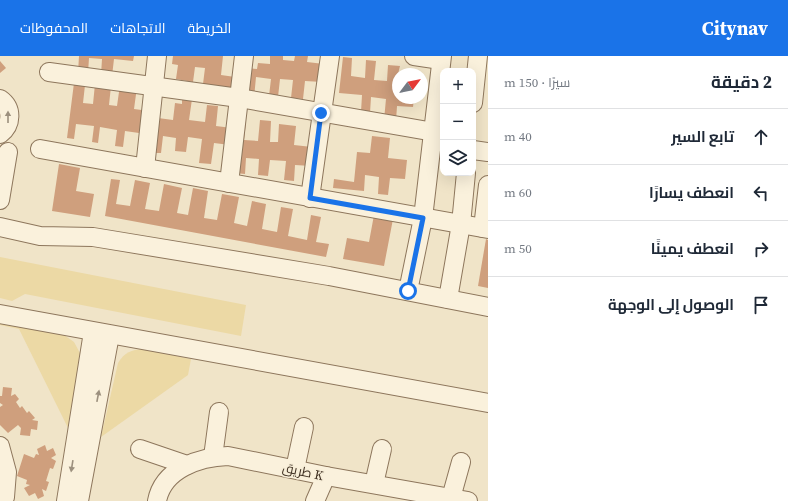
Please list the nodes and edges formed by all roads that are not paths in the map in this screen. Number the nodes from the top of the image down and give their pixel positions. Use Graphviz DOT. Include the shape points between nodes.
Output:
graph roads {
  1 [pos="157,56"];
  2 [pos="244,56"];
  3 [pos="330,56"];
  4 [pos="414,56"];
  5 [pos="478,56"];
  6 [pos="438,58"];
  7 [pos="49,72"];
  8 [pos="482,81"];
  9 [pos="155,87"];
  10 [pos="476,95"];
  11 [pos="239,98"];
  12 [pos="0,99"];
  13 [pos="321,113"];
  14 [pos="429,131"];
  15 [pos="0,134"];
  16 [pos="40,150"];
  17 [pos="476,150"];
  18 [pos="488,152"];
  19 [pos="5,157"];
  20 [pos="145,168"];
  21 [pos="466,176"];
  22 [pos="229,183"];
  23 [pos="488,185"];
  24 [pos="1,194"];
  25 [pos="310,198"];
  26 [pos="417,217"];
  27 [pos="460,224"];
  28 [pos="1,228"];
  29 [pos="486,229"];
  30 [pos="408,291"];
  31 [pos="448,299"];
  32 [pos="488,307"];
  33 [pos="0,314"];
  34 [pos="102,333"];
  35 [pos="488,403"];
  36 [pos="219,412"];
  37 [pos="304,427"];
  38 [pos="0,446"];
  39 [pos="382,449"];
  40 [pos="140,450"];
  41 [pos="213,457"];
  42 [pos="461,462"];
  43 [pos="187,465"];
  44 [pos="295,469"];
  45 [pos="326,476"];
  46 [pos="374,484"];
  47 [pos="5,496"];
  48 [pos="411,496"];
  49 [pos="451,498"];
  50 [pos="66,501"];
  51 [pos="79,501"];
  52 [pos="157,501"];
  53 [pos="315,501"];
  54 [pos="468,501"];
  1 -- 9 [label="street"];
  2 -- 11 [label="street"];
  3 -- 13 [label="street"];
  4 -- 6 [label="street"];
  5 -- 8 [label="street"];
  6 -- 14 [label="street"];
  7 -- 9 [label="street"];
  8 -- 10 [label="street"];
  9 -- 11 [label="street"];
  9 -- 20 [label="street"];
  11 -- 13 [label="street"];
  11 -- 22 [label="street"];
  15 -- 12 [label="street, one-way" via="6,129 10,118 7,106"];
  13 -- 14 [label="street"];
  13 -- 25 [label="street"];
  14 -- 26 [label="street"];
  16 -- 20 [label="street"];
  17 -- 18 [label="street"];
  19 -- 24 [label="street"];
  20 -- 22 [label="street"];
  21 -- 27 [label="street"];
  22 -- 25 [label="street"];
  23 -- 29 [label="street"];
  25 -- 26 [label="street"];
  26 -- 27 [label="street"];
  26 -- 30 [label="street"];
  27 -- 29 [label="street"];
  27 -- 31 [label="street"];
  28 -- 30 [label="street" via="12,226 35,231 34,234 93,237"];
  30 -- 31 [label="street"];
  31 -- 32 [label="street"];
  33 -- 34 [label="street"];
  34 -- 35 [label="street"];
  34 -- 50 [label="street, one-way"];
  51 -- 34 [label="street, one-way"];
  36 -- 41 [label="street"];
  37 -- 44 [label="street"];
  38 -- 47 [label="street" via="7,472"];
  39 -- 46 [label="street"];
  40 -- 43 [label="street"];
  41 -- 43 [label="street, طريق K"];
  41 -- 44 [label="street, طريق K" via="236,457"];
  42 -- 49 [label="street"];
  43 -- 52 [label="street, طريق K" via="165,482"];
  44 -- 45 [label="street, طريق K"];
  45 -- 46 [label="street, طريق K"];
  45 -- 53 [label="street"];
  46 -- 48 [label="street, طريق K"];
  48 -- 49 [label="street, طريق K"];
  49 -- 54 [label="street, طريق K"];
}
